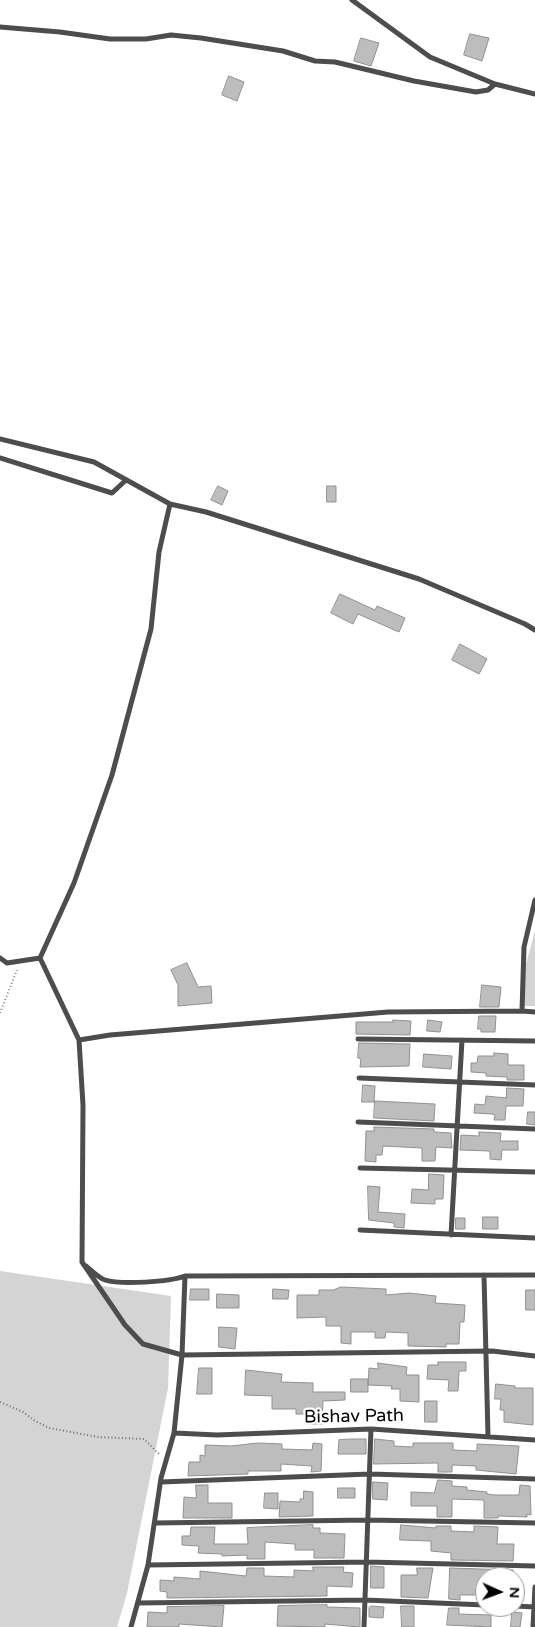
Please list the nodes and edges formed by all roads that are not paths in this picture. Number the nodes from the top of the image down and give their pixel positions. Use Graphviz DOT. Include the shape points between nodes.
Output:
graph roads {
  1 [pos="352,0"];
  2 [pos="0,27"];
  3 [pos="495,84"];
  4 [pos="535,94"];
  5 [pos="0,439"];
  6 [pos="0,458"];
  7 [pos="126,480"];
  8 [pos="170,504"];
  9 [pos="535,630"];
  10 [pos="535,900"];
  11 [pos="0,958"];
  12 [pos="40,958"];
  13 [pos="522,1011"];
  14 [pos="535,1012"];
  15 [pos="358,1039"];
  16 [pos="79,1040"];
  17 [pos="462,1040"];
  18 [pos="535,1041"];
  19 [pos="359,1078"];
  20 [pos="459,1081"];
  21 [pos="535,1084"];
  22 [pos="358,1122"];
  23 [pos="457,1125"];
  24 [pos="535,1129"];
  25 [pos="360,1168"];
  26 [pos="454,1169"];
  27 [pos="535,1172"];
  28 [pos="360,1230"];
  29 [pos="450,1235"];
  30 [pos="535,1238"];
  31 [pos="82,1262"];
  32 [pos="484,1275"];
  33 [pos="535,1275"];
  34 [pos="185,1276"];
  35 [pos="486,1351"];
  36 [pos="182,1355"];
  37 [pos="535,1356"];
  38 [pos="371,1429"];
  39 [pos="174,1433"];
  40 [pos="488,1436"];
  41 [pos="535,1440"];
  42 [pos="370,1474"];
  43 [pos="535,1479"];
  44 [pos="161,1482"];
  45 [pos="368,1520"];
  46 [pos="155,1523"];
  47 [pos="535,1523"];
  48 [pos="367,1562"];
  49 [pos="148,1565"];
  50 [pos="535,1566"];
  51 [pos="535,1587"];
  52 [pos="365,1600"];
  53 [pos="138,1603"];
  54 [pos="475,1605"];
  55 [pos="535,1607"];
  56 [pos="131,1627"];
  57 [pos="364,1627"];
  58 [pos="533,1627"];
  1 -- 3 [label="street" via="430,58"];
  2 -- 3 [label="street" via="110,39 172,35 201,38 282,51 315,61 335,62 476,92 488,90"];
  3 -- 4 [label="street"];
  5 -- 7 [label="street" via="94,462"];
  6 -- 7 [label="street" via="112,493"];
  7 -- 8 [label="street"];
  8 -- 9 [label="street" via="206,512 419,579"];
  8 -- 12 [label="street" via="159,552 151,629 112,775 74,883"];
  10 -- 13 [label="street" via="524,948"];
  11 -- 12 [label="street" via="7,963"];
  12 -- 16 [label="street"];
  13 -- 14 [label="street"];
  13 -- 16 [label="street" via="388,1012"];
  15 -- 17 [label="street"];
  16 -- 31 [label="street" via="83,1105"];
  17 -- 18 [label="street"];
  17 -- 20 [label="street"];
  19 -- 20 [label="street"];
  20 -- 21 [label="street"];
  20 -- 23 [label="street"];
  22 -- 23 [label="street"];
  23 -- 24 [label="street"];
  23 -- 26 [label="street"];
  25 -- 26 [label="street"];
  26 -- 27 [label="street"];
  26 -- 29 [label="street"];
  28 -- 29 [label="street"];
  29 -- 30 [label="street"];
  31 -- 34 [label="street" via="105,1280 172,1281"];
  31 -- 36 [label="street" via="125,1326 143,1344"];
  32 -- 33 [label="street"];
  32 -- 34 [label="street"];
  32 -- 35 [label="street"];
  34 -- 36 [label="street"];
  35 -- 36 [label="street"];
  35 -- 37 [label="street"];
  35 -- 40 [label="street"];
  36 -- 39 [label="street"];
  38 -- 39 [label="street, Bishav Path" via="217,1435"];
  38 -- 40 [label="street, Bishav Path"];
  38 -- 42 [label="street"];
  39 -- 44 [label="street"];
  40 -- 41 [label="street, Bishav Path"];
  42 -- 43 [label="street"];
  42 -- 44 [label="street"];
  42 -- 45 [label="street"];
  44 -- 46 [label="street"];
  45 -- 46 [label="street"];
  45 -- 47 [label="street"];
  45 -- 48 [label="street"];
  46 -- 49 [label="street"];
  48 -- 49 [label="street"];
  48 -- 50 [label="street"];
  48 -- 52 [label="street"];
  49 -- 53 [label="street"];
  51 -- 55 [label="street"];
  52 -- 53 [label="street"];
  52 -- 54 [label="street"];
  52 -- 57 [label="street"];
  53 -- 56 [label="street"];
  55 -- 58 [label="street"];
}
